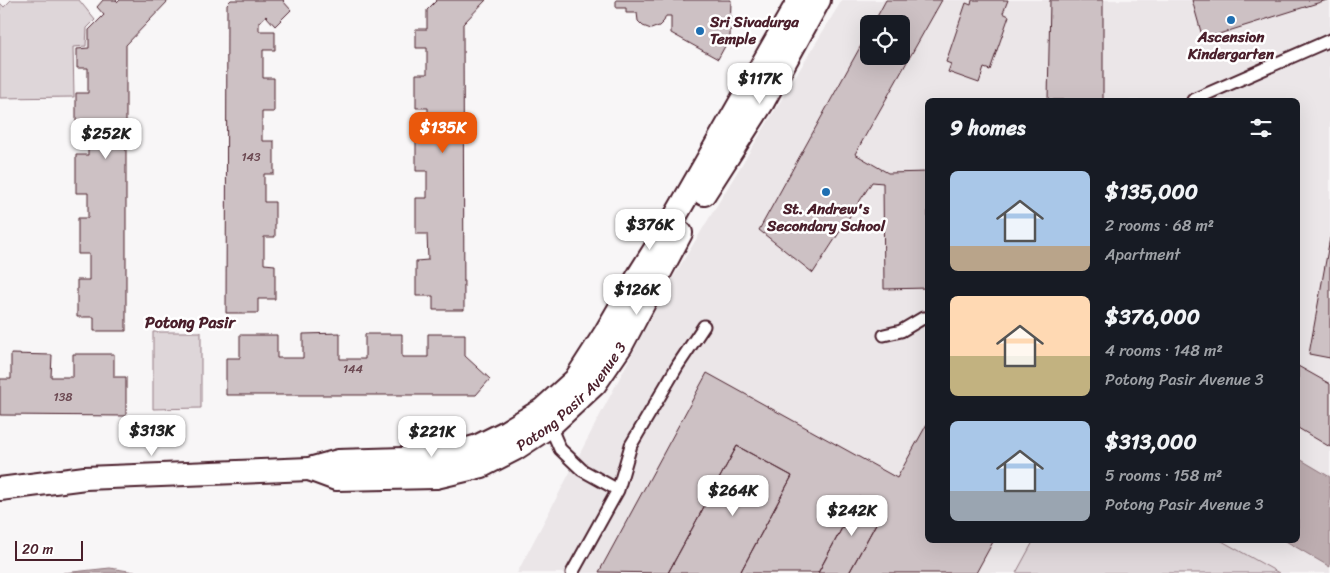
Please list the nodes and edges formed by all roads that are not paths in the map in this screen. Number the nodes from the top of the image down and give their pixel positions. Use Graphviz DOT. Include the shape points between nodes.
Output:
graph roads {
  1 [pos="799,0"];
  2 [pos="819,0"];
  3 [pos="1330,40"];
  4 [pos="1198,98"];
  5 [pos="925,318"];
  6 [pos="704,326"];
  7 [pos="884,335"];
  8 [pos="550,426"];
  9 [pos="308,469"];
  10 [pos="0,489"];
  11 [pos="618,490"];
  12 [pos="572,573"];
  1 -- 9 [label="street, Potong Pasir Avenue 3" via="690,192 574,380 543,409 478,446 436,458 338,461"];
  2 -- 8 [label="street, Potong Pasir Avenue 3" via="763,102 689,219 621,346 595,384"];
  3 -- 4 [label="lane"];
  5 -- 7 [label="lane" via="901,331"];
  6 -- 11 [label="lane" via="632,445"];
  8 -- 9 [label="street, Potong Pasir Avenue 3" via="482,466 436,477 336,479"];
  8 -- 11 [label="lane" via="560,449 582,470"];
  9 -- 10 [label="street, Potong Pasir Avenue 3" via="85,478"];
  11 -- 12 [label="lane"];
}
